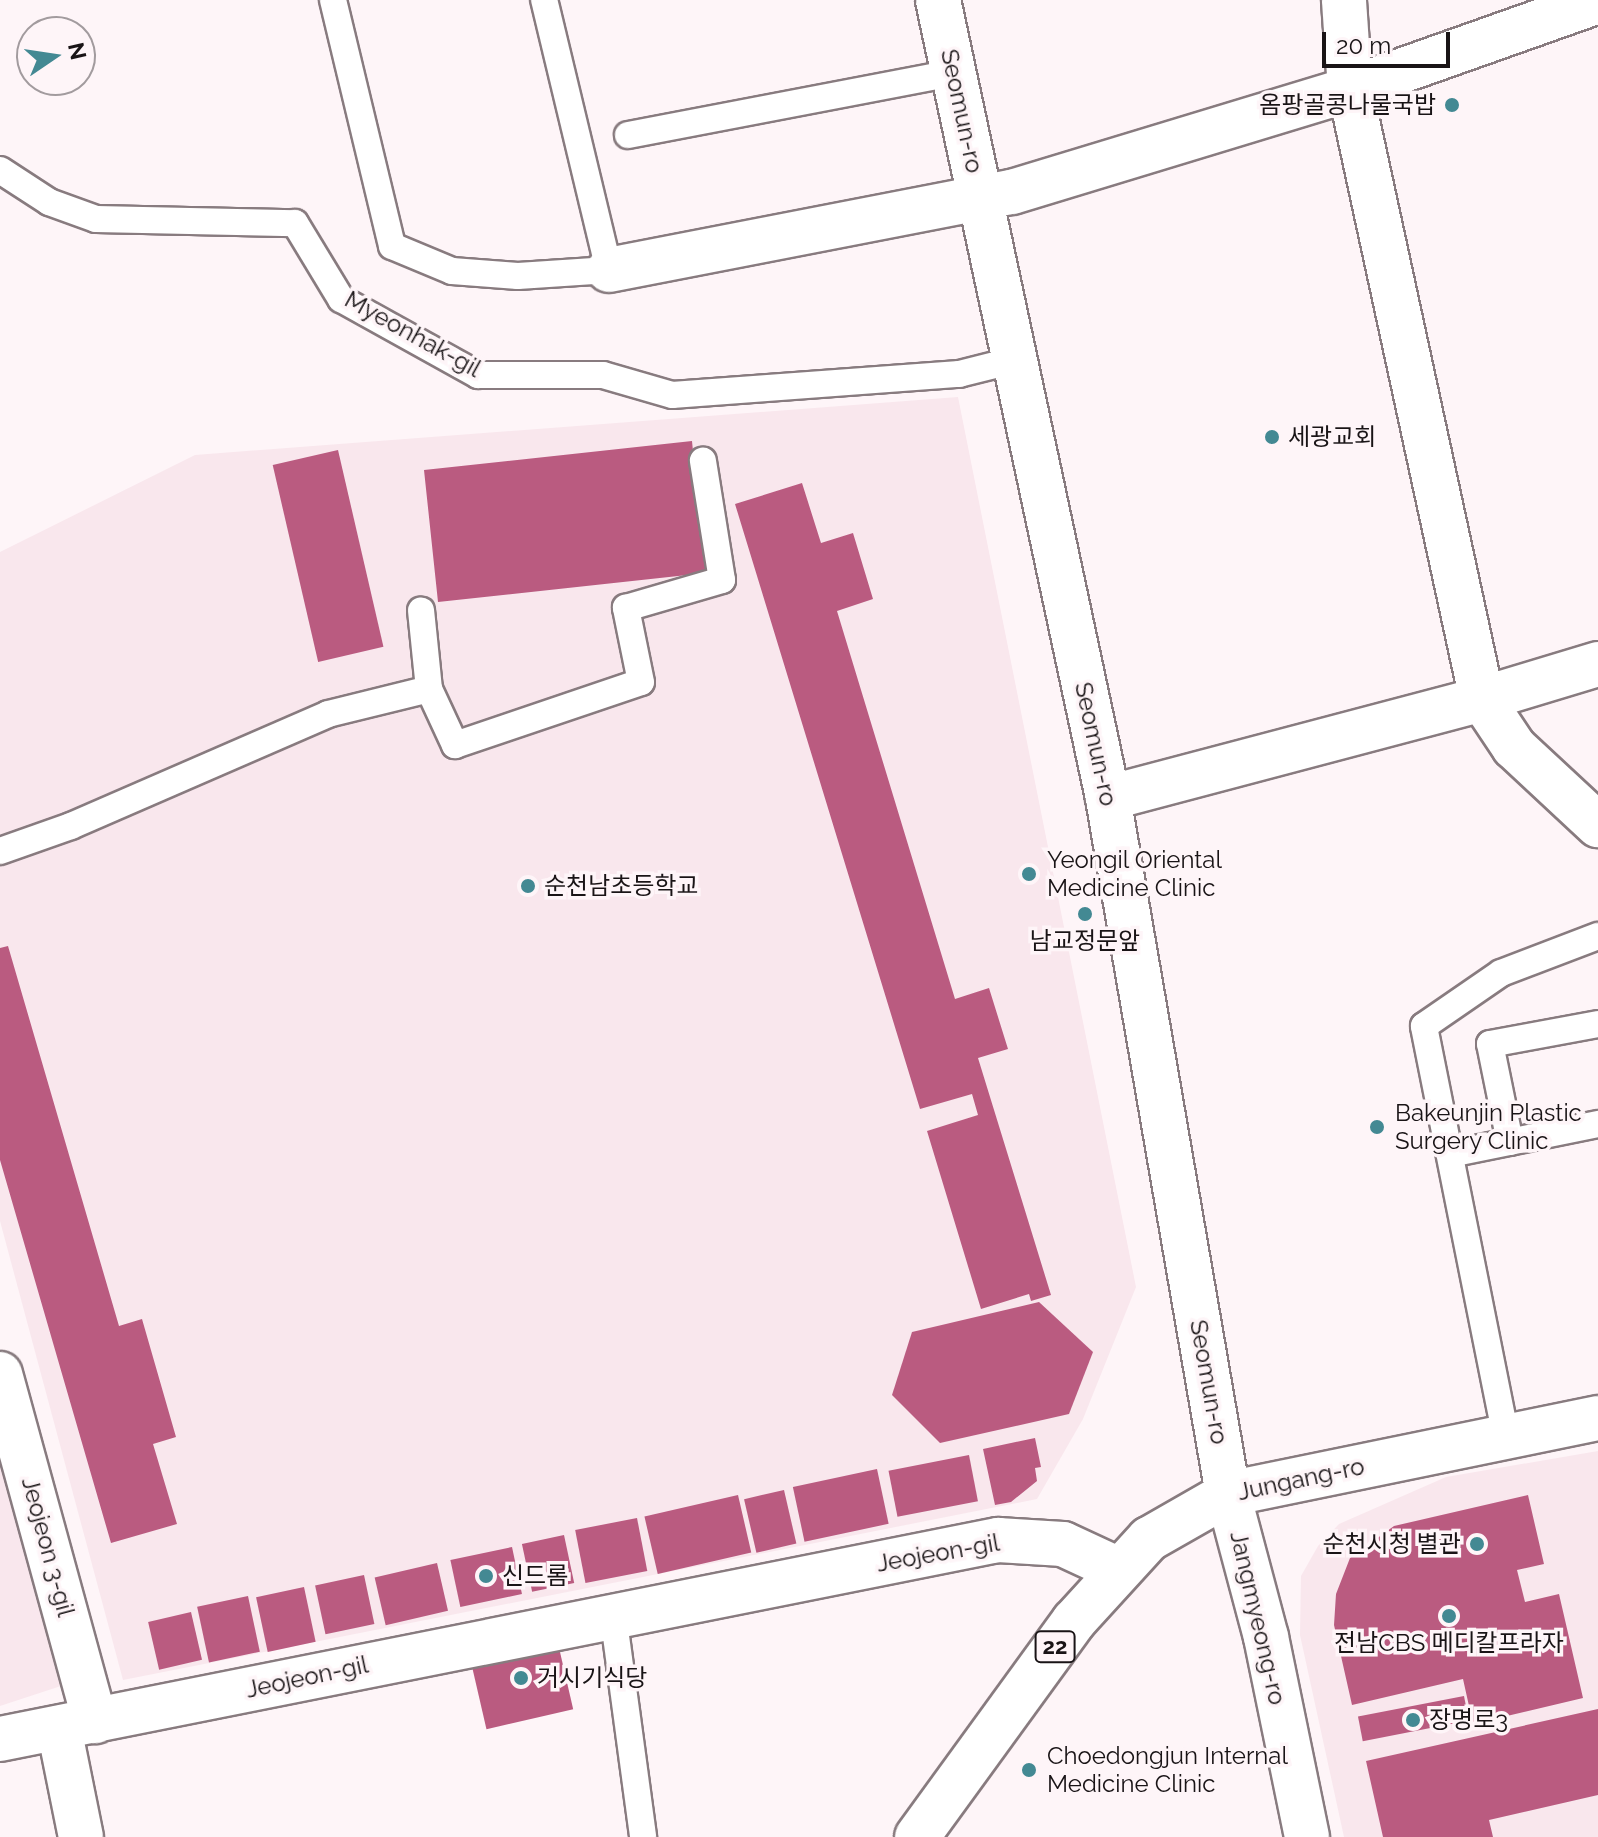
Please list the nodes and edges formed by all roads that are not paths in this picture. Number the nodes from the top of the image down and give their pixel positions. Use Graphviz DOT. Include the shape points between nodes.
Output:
graph roads {
  1 [pos="333,0"];
  2 [pos="544,0"];
  3 [pos="938,0"];
  4 [pos="1344,0"];
  5 [pos="1598,1"];
  6 [pos="954,73"];
  7 [pos="1350,89"];
  8 [pos="628,135"];
  9 [pos="0,170"];
  10 [pos="981,199"];
  11 [pos="609,270"];
  12 [pos="1015,360"];
  13 [pos="703,461"];
  14 [pos="421,610"];
  15 [pos="1598,664"];
  16 [pos="429,689"];
  17 [pos="1482,699"];
  18 [pos="1108,798"];
  19 [pos="1598,825"];
  20 [pos="0,851"];
  21 [pos="1598,936"];
  22 [pos="1598,1024"];
  23 [pos="1598,1124"];
  24 [pos="1510,1142"];
  25 [pos="1450,1154"];
  26 [pos="0,1374"];
  27 [pos="1598,1418"];
  28 [pos="1506,1437"];
  29 [pos="1228,1494"];
  30 [pos="1117,1569"];
  31 [pos="613,1614"];
  32 [pos="77,1724"];
  33 [pos="0,1739"];
  34 [pos="81,1837"];
  35 [pos="643,1837"];
  36 [pos="917,1837"];
  37 [pos="1307,1837"];
  1 -- 11 [label="lane" via="392,246 452,271 518,276"];
  2 -- 11 [label="lane"];
  3 -- 6 [label="street, Seomun-ro"];
  4 -- 7 [label="street"];
  5 -- 7 [label="street"];
  6 -- 8 [label="lane"];
  6 -- 10 [label="street, Seomun-ro"];
  7 -- 10 [label="street"];
  7 -- 17 [label="street"];
  9 -- 12 [label="lane, Myeonhak-gil" via="49,202 96,219 295,223 341,299 478,375 603,375 672,395 959,374"];
  10 -- 11 [label="street"];
  10 -- 12 [label="street, Seomun-ro"];
  12 -- 18 [label="street, Seomun-ro"];
  13 -- 16 [label="lane" via="722,580 626,608 641,682 455,745"];
  14 -- 16 [label="lane"];
  15 -- 17 [label="street"];
  16 -- 20 [label="lane" via="328,714 87,820"];
  17 -- 18 [label="street"];
  17 -- 19 [label="street" via="1514,747"];
  18 -- 29 [label="street, Seomun-ro"];
  21 -- 25 [label="lane" via="1501,973 1424,1026"];
  22 -- 24 [label="lane" via="1490,1044"];
  23 -- 24 [label="lane"];
  24 -- 25 [label="lane"];
  25 -- 28 [label="lane"];
  26 -- 32 [label="street, Jeojeon 3-gil"];
  27 -- 28 [label="street, Jungang-ro / 22"];
  28 -- 29 [label="street, Jungang-ro / 22"];
  29 -- 30 [label="street, Jungang-ro / 22" via="1149,1539"];
  29 -- 37 [label="street, Jangmyeong-ro" via="1266,1637"];
  30 -- 31 [label="street, Jeojeon-gil" via="1063,1544 998,1540"];
  30 -- 36 [label="street, Jungang-ro / 22"];
  31 -- 32 [label="street, Jeojeon-gil"];
  31 -- 35 [label="lane"];
  32 -- 33 [label="street, Jeojeon-gil"];
  32 -- 34 [label="street, Jeojeon 3-gil"];
}
